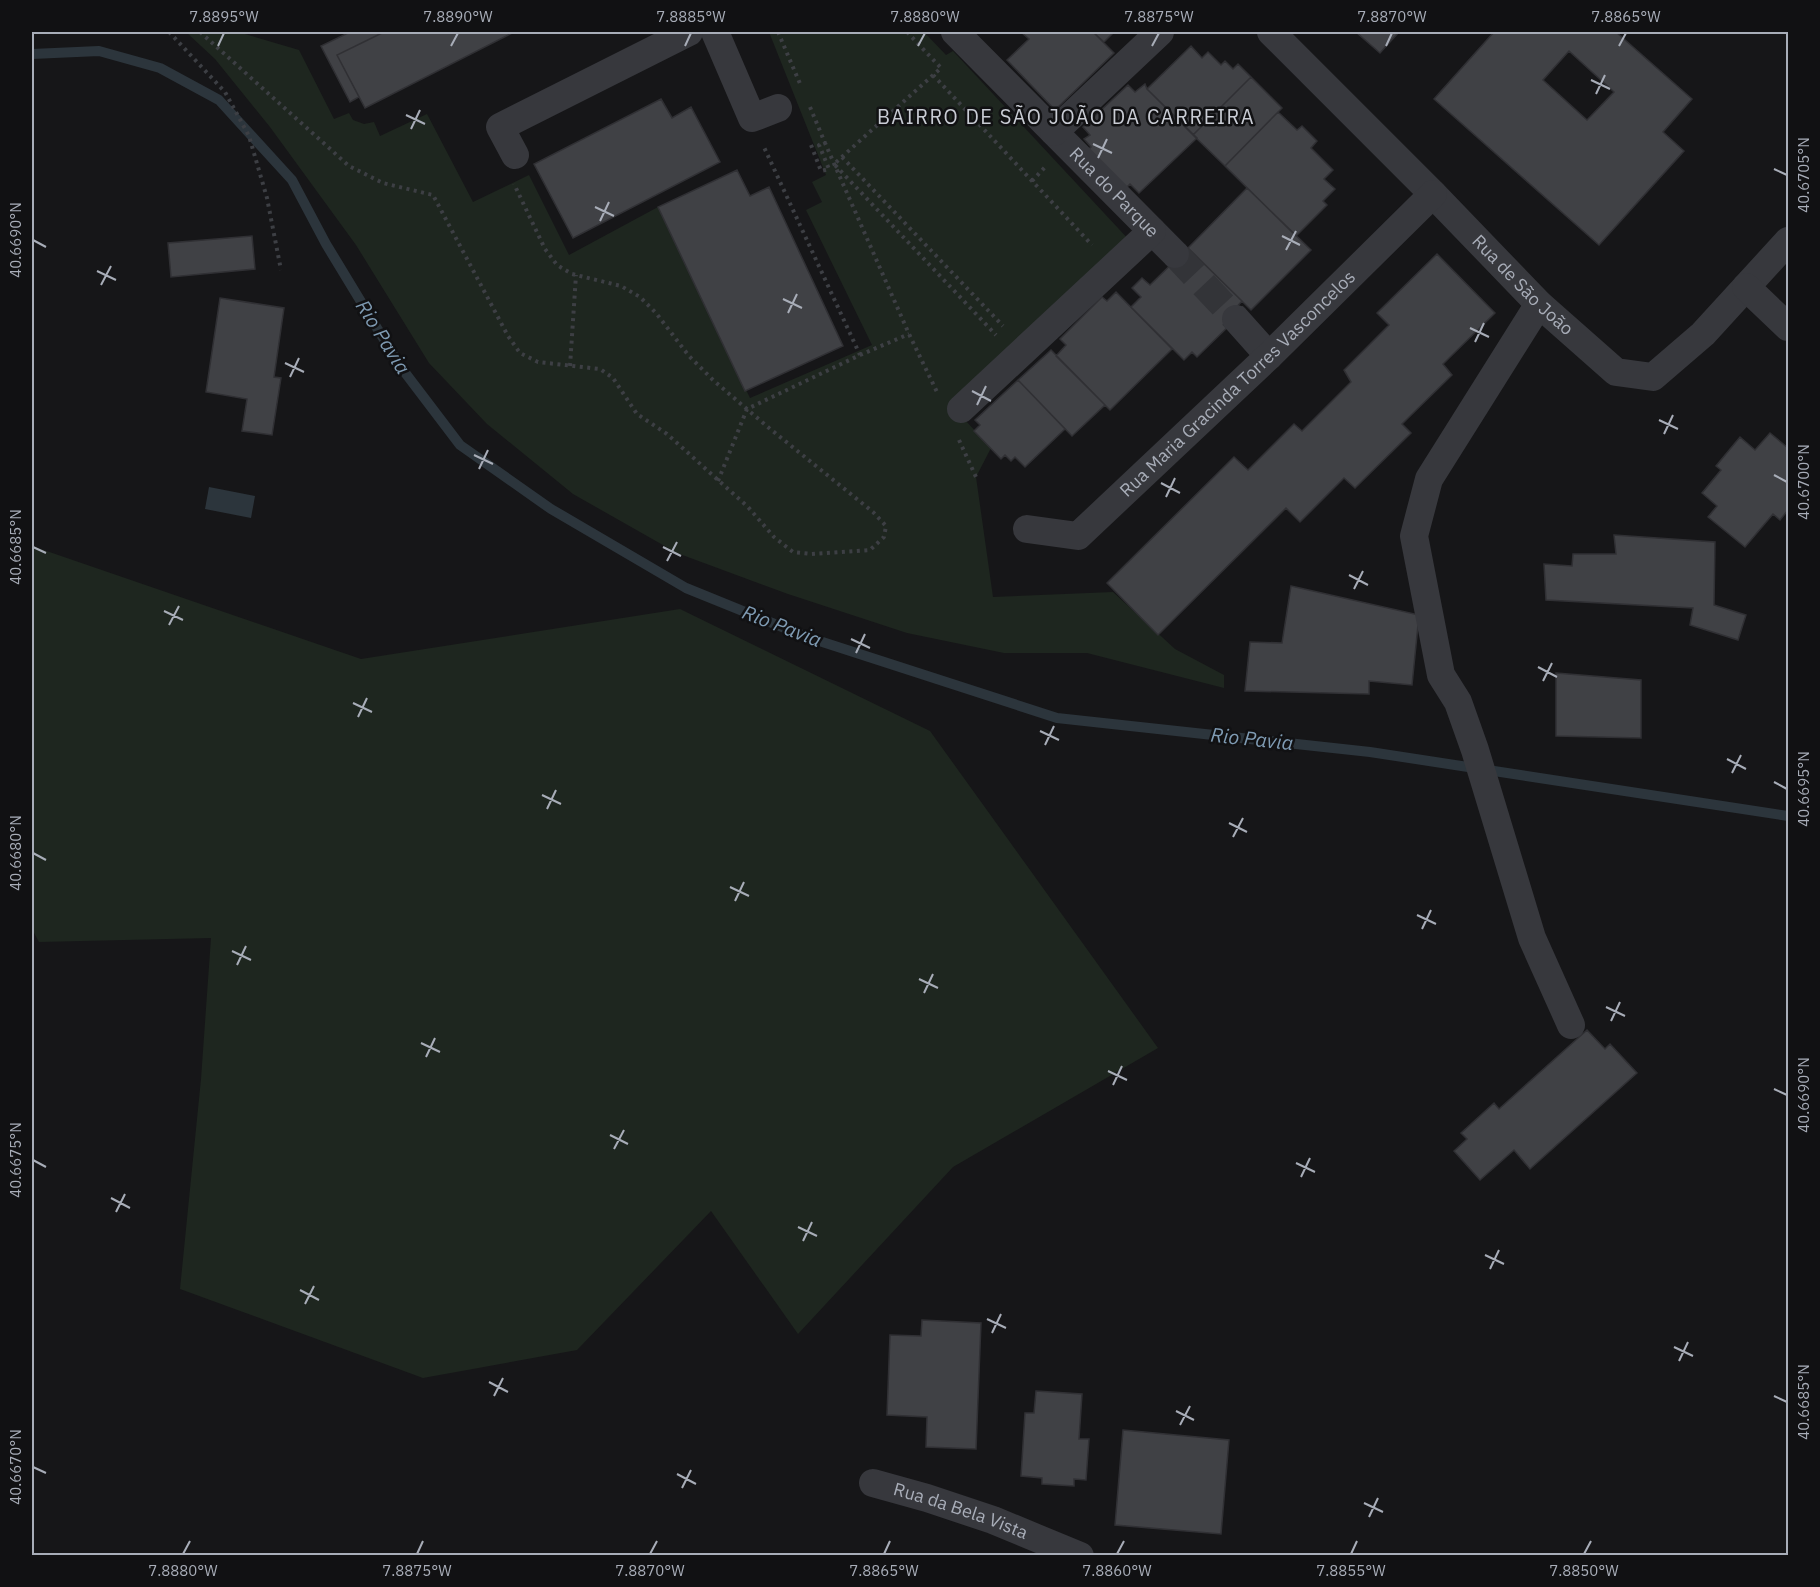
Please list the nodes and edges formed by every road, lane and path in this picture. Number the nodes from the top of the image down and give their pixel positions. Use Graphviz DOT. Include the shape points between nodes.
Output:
graph roads {
  1 [pos="169,32"];
  2 [pos="200,32"];
  3 [pos="689,32"];
  4 [pos="715,32"];
  5 [pos="907,32"];
  6 [pos="955,32"];
  7 [pos="1160,32"];
  8 [pos="1270,32"];
  9 [pos="933,75"];
  10 [pos="778,108"];
  11 [pos="1054,132"];
  12 [pos="763,145"];
  13 [pos="811,145"];
  14 [pos="842,157"];
  15 [pos="834,164"];
  16 [pos="512,165"];
  17 [pos="1433,194"];
  18 [pos="1152,231"];
  19 [pos="1788,241"];
  20 [pos="1095,249"];
  21 [pos="1175,254"];
  22 [pos="281,270"];
  23 [pos="576,275"];
  24 [pos="1746,287"];
  25 [pos="1539,304"];
  26 [pos="1236,319"];
  27 [pos="1788,327"];
  28 [pos="1007,331"];
  29 [pos="909,334"];
  30 [pos="1000,339"];
  31 [pos="860,355"];
  32 [pos="1269,356"];
  33 [pos="570,366"];
  34 [pos="950,403"];
  35 [pos="747,409"];
  36 [pos="958,439"];
  37 [pos="976,477"];
  38 [pos="718,481"];
  39 [pos="1027,529"];
  40 [pos="1571,1025"];
  41 [pos="873,1484"];
  42 [pos="1080,1556"];
  1 -- 22 [label="path" via="225,92 249,136 267,198"];
  2 -- 33 [label="path" via="349,166 382,183 433,195 520,353 538,362"];
  3 -- 16 [label="street" via="500,127"];
  4 -- 10 [label="street" via="752,118"];
  5 -- 9 [label="path" via="941,68"];
  6 -- 11 [label="street, Rua do Parque"];
  7 -- 11 [label="street, Rua do Parque"];
  8 -- 17 [label="street, Rua de São João"];
  9 -- 14 [label="path"];
  9 -- 20 [label="path"];
  11 -- 18 [label="street, Rua do Parque"];
  12 -- 31 [label="path"];
  13 -- 15 [label="path" via="821,171 829,169 819,145 825,143"];
  14 -- 15 [label="path"];
  14 -- 28 [label="path"];
  15 -- 29 [label="path"];
  15 -- 30 [label="path"];
  16 -- 23 [label="path" via="545,249 556,265"];
  17 -- 25 [label="street, Rua de São João"];
  17 -- 32 [label="street, Rua Maria Gracinda Torres Vasconcelos"];
  18 -- 21 [label="street, Rua do Parque"];
  18 -- 34 [label="street"];
  19 -- 24 [label="street, Rua de São João"];
  23 -- 33 [label="path"];
  23 -- 35 [label="path" via="621,286 640,297 689,356"];
  24 -- 25 [label="street, Rua de São João" via="1703,334 1653,377 1616,372"];
  24 -- 27 [label="street"];
  25 -- 40 [label="street" via="1429,478 1414,536 1441,675 1458,702 1532,938"];
  26 -- 32 [label="street"];
  29 -- 31 [label="path"];
  29 -- 34 [label="path"];
  31 -- 35 [label="path"];
  32 -- 39 [label="street, Rua Maria Gracinda Torres Vasconcelos" via="1078,536"];
  33 -- 38 [label="path" via="600,369 613,378 637,414 667,434"];
  35 -- 38 [label="path"];
  35 -- 38 [label="path" via="873,512 886,526 884,537 870,550 793,552"];
  36 -- 37 [label="path"];
  41 -- 42 [label="street, Rua da Bela Vista" via="993,1520"];
}
